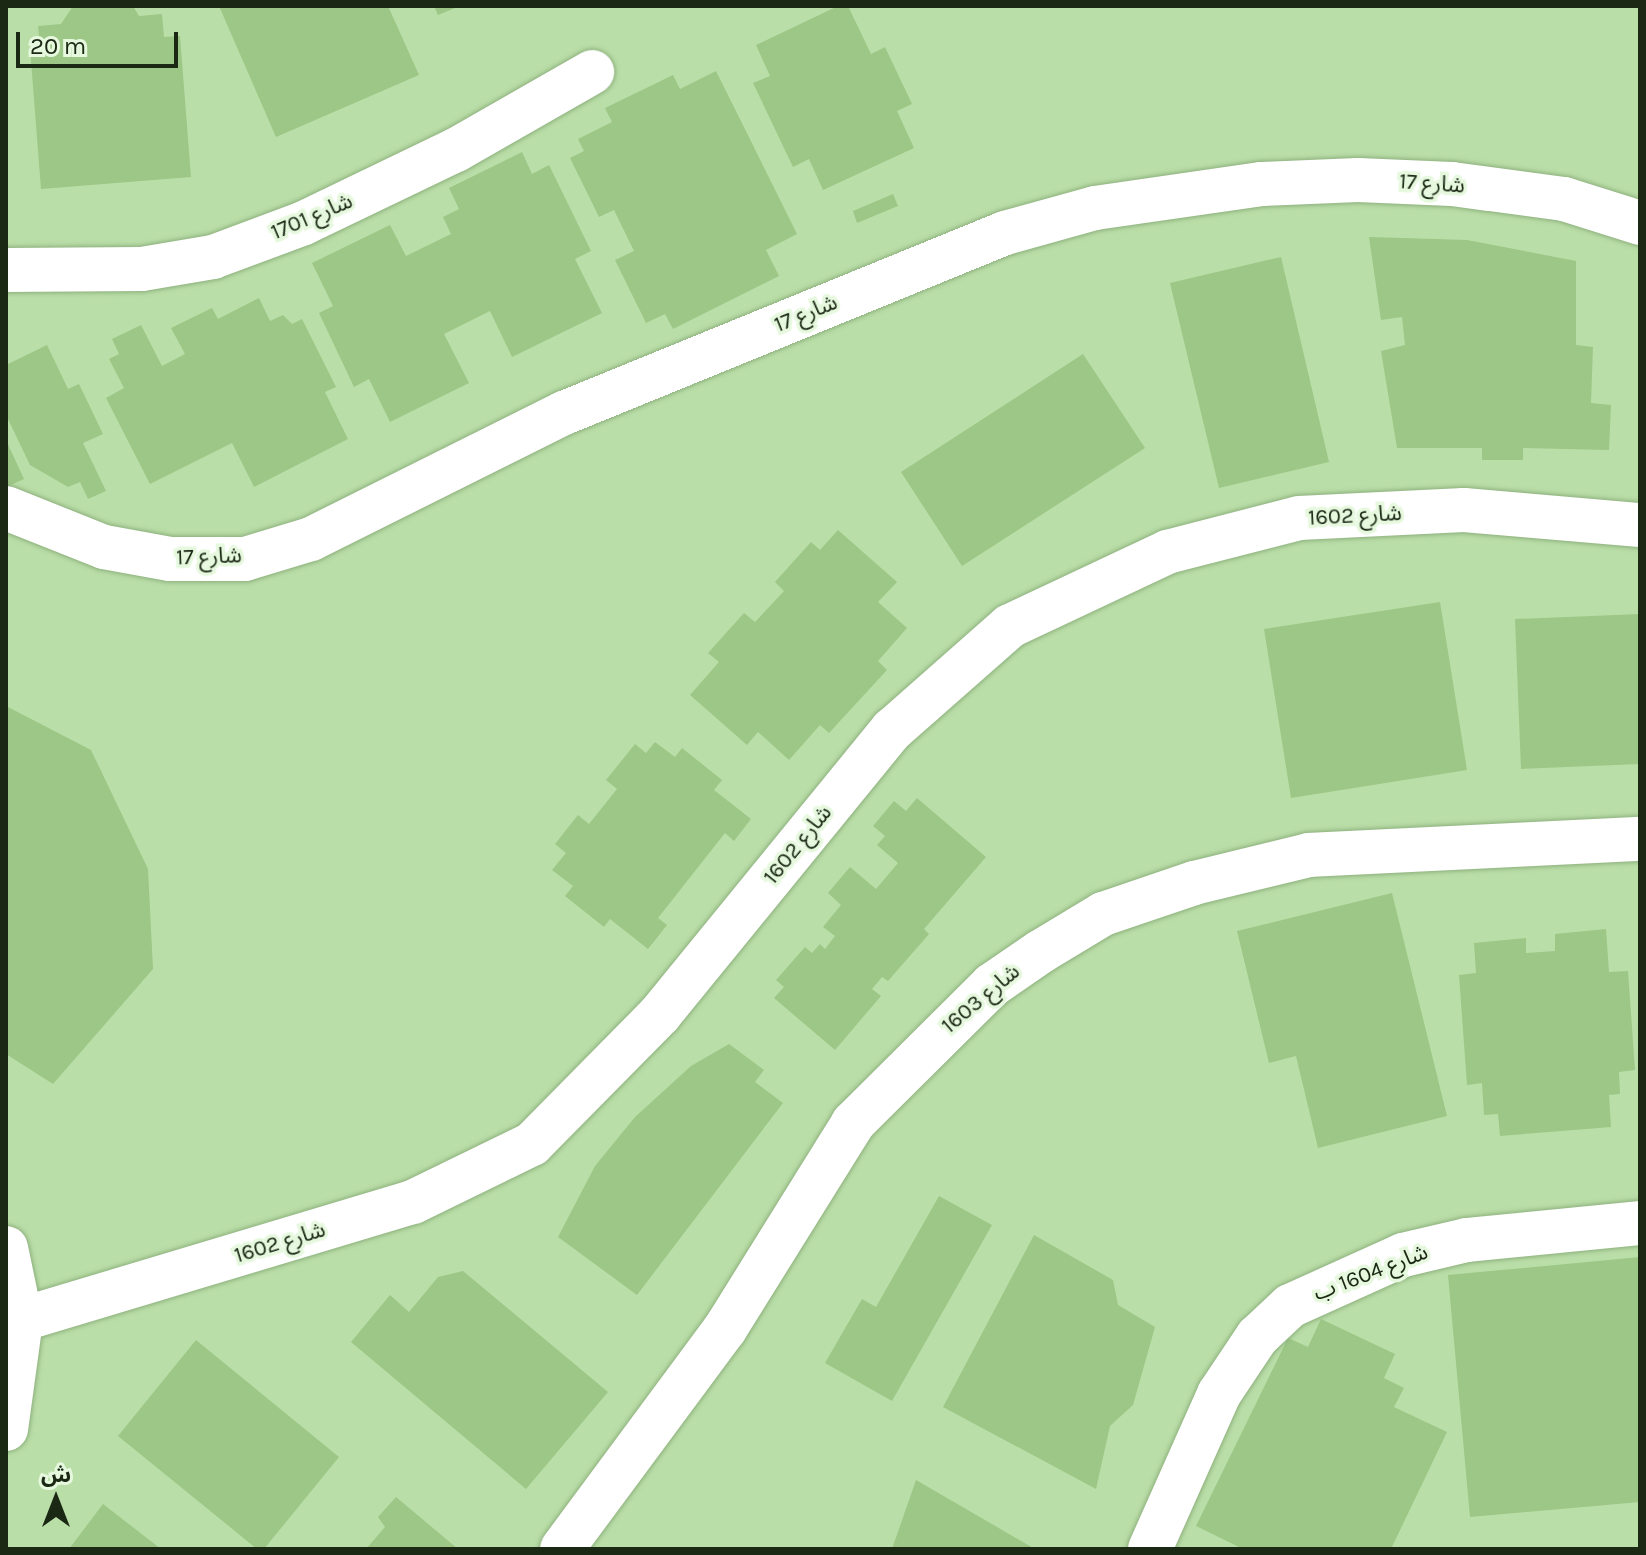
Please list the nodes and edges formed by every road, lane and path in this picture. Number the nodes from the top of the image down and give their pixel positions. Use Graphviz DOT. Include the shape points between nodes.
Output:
graph roads {
  1 [pos="592,72"];
  2 [pos="1640,223"];
  3 [pos="6,270"];
  4 [pos="6,508"];
  5 [pos="1640,525"];
  6 [pos="1640,839"];
  7 [pos="1640,1223"];
  8 [pos="6,1248"];
  9 [pos="14,1322"];
  10 [pos="6,1429"];
  11 [pos="562,1549"];
  12 [pos="1150,1549"];
  1 -- 3 [label="street, شارع 1701" via="456,150 304,223 213,257 142,269"];
  2 -- 4 [label="street, شارع 17" via="1564,199 1452,184 1358,180 1262,184 1095,208 1005,233 564,413 311,539 245,559 170,559 104,547"];
  5 -- 9 [label="street, شارع 1602" via="1464,510 1299,518 1167,552 1010,626 892,730 660,1014 532,1144 413,1202"];
  6 -- 11 [label="street, شارع 1603" via="1309,855 1194,883 1103,914 1040,952 992,985 853,1123 725,1329"];
  7 -- 12 [label="street, شارع 1604 ب" via="1467,1240 1403,1255 1290,1306 1257,1337 1219,1394"];
  8 -- 9 [label="street"];
  9 -- 10 [label="street"];
}
